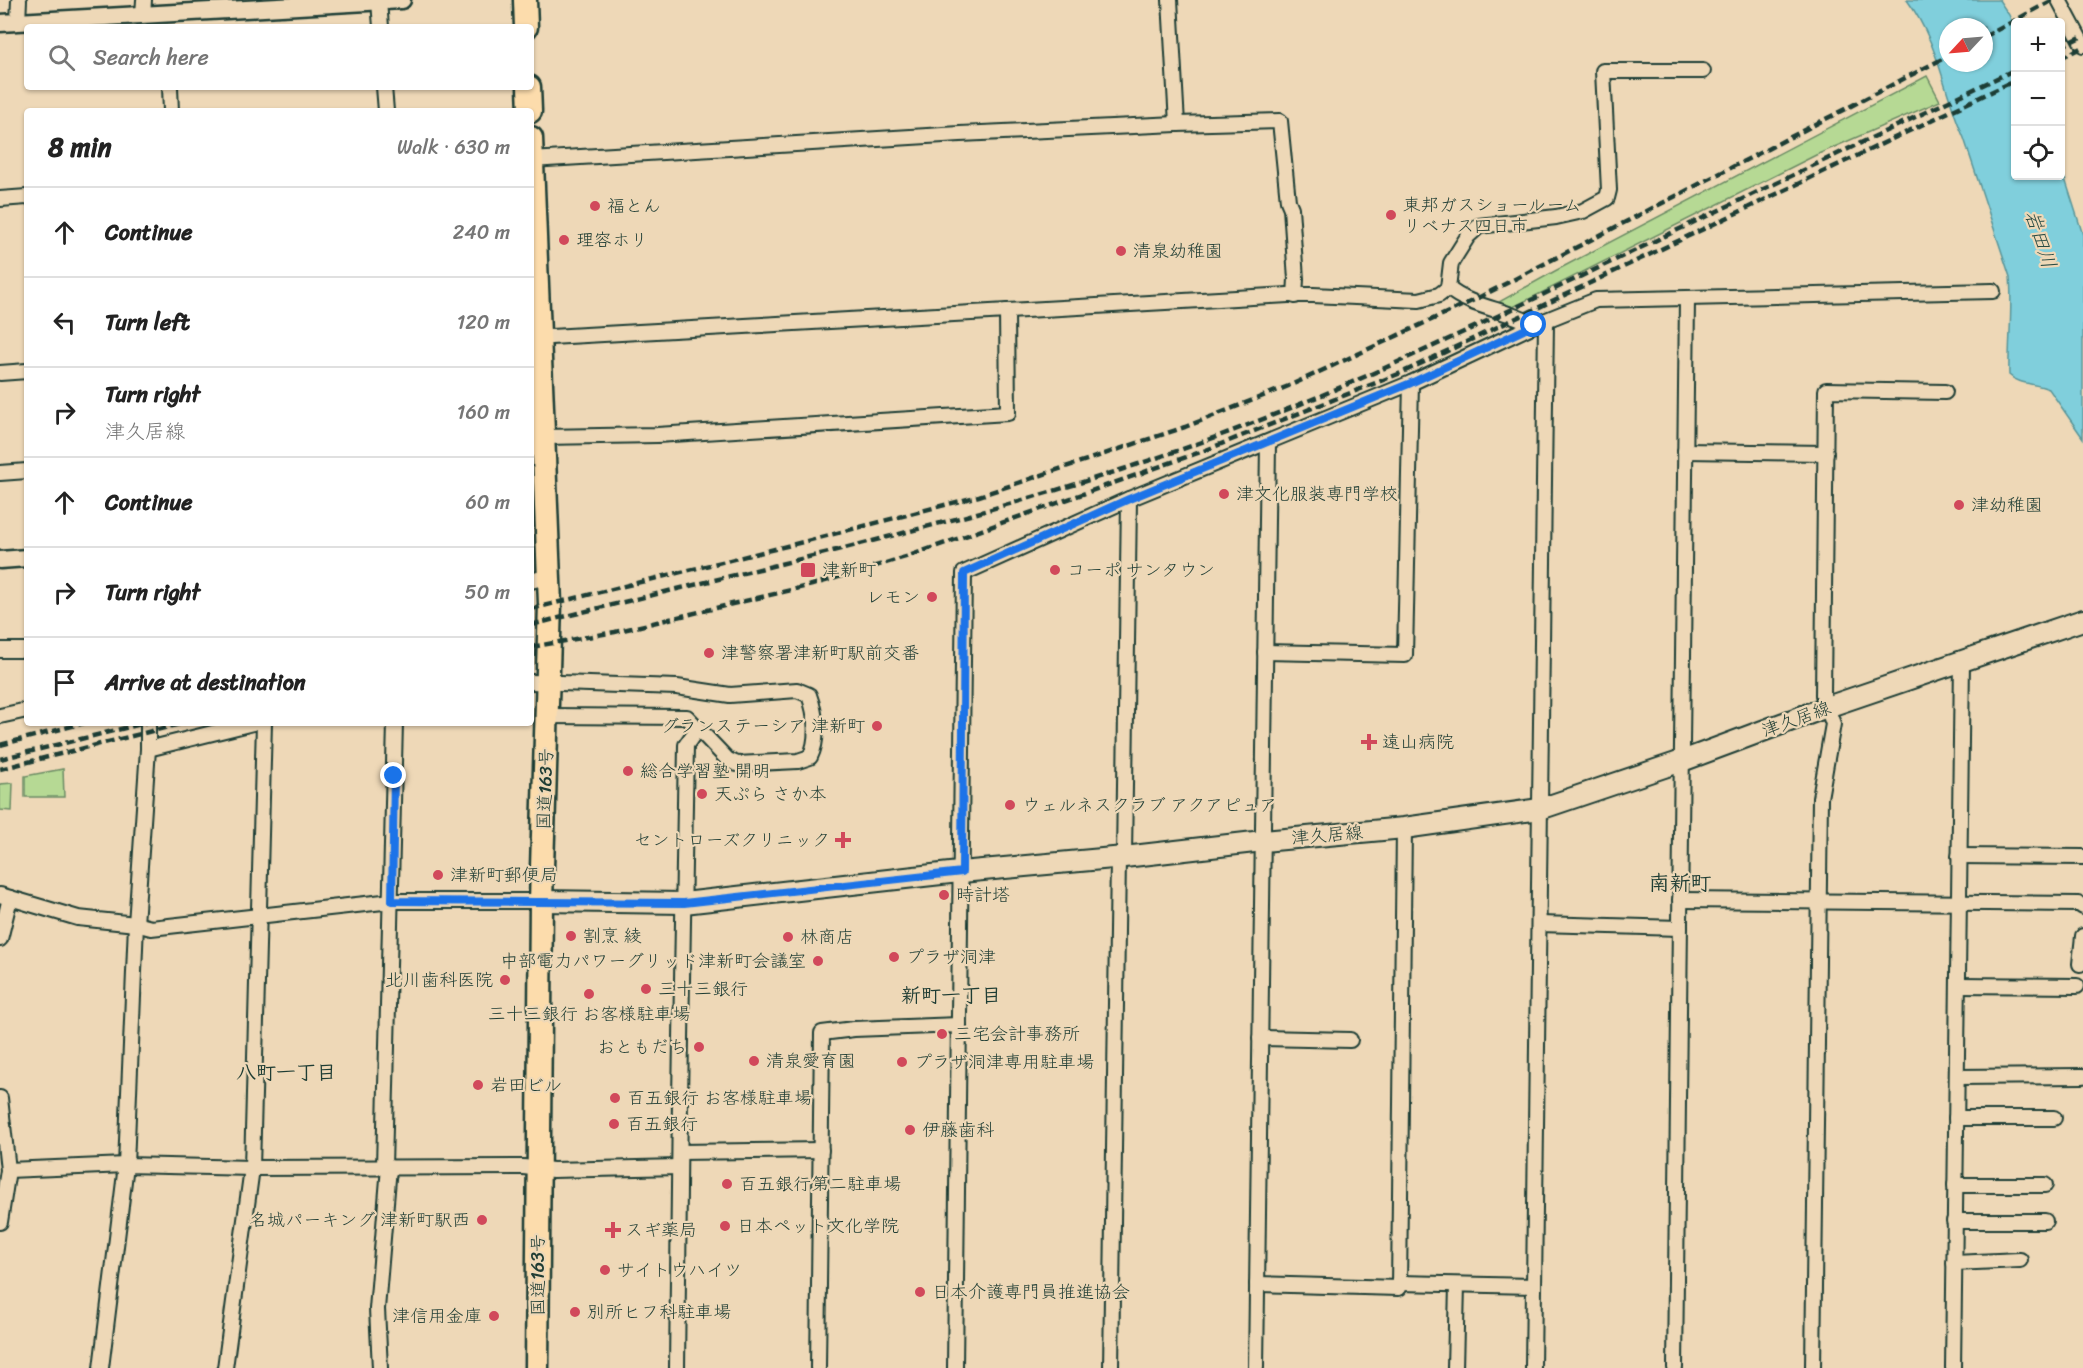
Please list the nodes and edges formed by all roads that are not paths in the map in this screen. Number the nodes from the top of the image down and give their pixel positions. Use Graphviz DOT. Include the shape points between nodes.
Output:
graph roads {
  1 [pos="19,0"];
  2 [pos="402,0"];
  3 [pos="525,0"];
  4 [pos="1170,0"];
  5 [pos="2059,0"];
  6 [pos="379,1"];
  7 [pos="233,5"];
  8 [pos="143,7"];
  9 [pos="166,20"];
  10 [pos="18,22"];
  11 [pos="0,23"];
  12 [pos="381,24"];
  13 [pos="526,24"];
  14 [pos="2083,45"];
  15 [pos="1703,71"];
  16 [pos="170,90"];
  17 [pos="384,90"];
  18 [pos="529,90"];
  19 [pos="171,108"];
  20 [pos="386,108"];
  21 [pos="530,108"];
  22 [pos="1177,124"];
  23 [pos="534,153"];
  24 [pos="24,197"];
  25 [pos="0,199"];
  26 [pos="1448,288"];
  27 [pos="1993,291"];
  28 [pos="534,292"];
  29 [pos="1295,296"];
  30 [pos="1687,299"];
  31 [pos="1007,311"];
  32 [pos="1540,323"];
  33 [pos="535,338"];
  34 [pos="24,371"];
  35 [pos="0,373"];
  36 [pos="1411,383"];
  37 [pos="1945,392"];
  38 [pos="543,437"];
  39 [pos="1268,443"];
  40 [pos="1685,451"];
  41 [pos="1826,453"];
  42 [pos="538,465"];
  43 [pos="24,471"];
  44 [pos="0,473"];
  45 [pos="1129,499"];
  46 [pos="24,558"];
  47 [pos="0,560"];
  48 [pos="540,579"];
  49 [pos="2083,620"];
  50 [pos="0,650"];
  51 [pos="24,650"];
  52 [pos="1265,652"];
  53 [pos="1962,660"];
  54 [pos="539,682"];
  55 [pos="1827,707"];
  56 [pos="24,711"];
  57 [pos="0,716"];
  58 [pos="547,716"];
  59 [pos="148,726"];
  60 [pos="241,726"];
  61 [pos="264,726"];
  62 [pos="395,726"];
  63 [pos="698,728"];
  64 [pos="148,749"];
  65 [pos="1682,761"];
  66 [pos="1540,809"];
  67 [pos="1404,828"];
  68 [pos="1263,841"];
  69 [pos="1959,856"];
  70 [pos="1121,857"];
  71 [pos="2083,857"];
  72 [pos="962,872"];
  73 [pos="5,896"];
  74 [pos="1680,900"];
  75 [pos="392,901"];
  76 [pos="541,901"];
  77 [pos="1819,902"];
  78 [pos="684,903"];
  79 [pos="1959,903"];
  80 [pos="2083,907"];
  81 [pos="257,916"];
  82 [pos="136,924"];
  83 [pos="1539,924"];
  84 [pos="1680,928"];
  85 [pos="2083,936"];
  86 [pos="0,939"];
  87 [pos="2080,964"];
  88 [pos="1958,985"];
  89 [pos="2077,986"];
  90 [pos="959,1025"];
  91 [pos="1260,1038"];
  92 [pos="1350,1040"];
  93 [pos="2083,1076"];
  94 [pos="1957,1077"];
  95 [pos="0,1098"];
  96 [pos="1956,1118"];
  97 [pos="2054,1118"];
  98 [pos="821,1150"];
  99 [pos="680,1152"];
  100 [pos="126,1166"];
  101 [pos="386,1167"];
  102 [pos="679,1167"];
  103 [pos="252,1168"];
  104 [pos="538,1168"];
  105 [pos="8,1170"];
  106 [pos="1955,1185"];
  107 [pos="2045,1185"];
  108 [pos="1954,1221"];
  109 [pos="2045,1221"];
  110 [pos="0,1222"];
  111 [pos="2020,1260"];
  112 [pos="1954,1263"];
  113 [pos="1399,1283"];
  114 [pos="1257,1284"];
  115 [pos="1457,1285"];
  116 [pos="1534,1286"];
  117 [pos="101,1368"];
  118 [pos="225,1368"];
  119 [pos="380,1368"];
  120 [pos="537,1368"];
  121 [pos="677,1368"];
  122 [pos="818,1368"];
  123 [pos="956,1368"];
  124 [pos="1111,1368"];
  125 [pos="1256,1368"];
  126 [pos="1455,1368"];
  127 [pos="1533,1368"];
  128 [pos="1674,1368"];
  129 [pos="1812,1368"];
  130 [pos="1953,1368"];
  1 -- 10 [label="street"];
  2 -- 6 [label="street"];
  3 -- 13 [label="highway"];
  4 -- 22 [label="street"];
  5 -- 14 [label="street"];
  6 -- 7 [label="street"];
  6 -- 12 [label="street"];
  7 -- 9 [label="street"];
  8 -- 9 [label="street"];
  8 -- 10 [label="street"];
  10 -- 11 [label="street"];
  15 -- 26 [label="street" via="1603,72 1607,198 1583,211 1556,217 1479,226 1451,263"];
  16 -- 19 [label="street"];
  17 -- 20 [label="street"];
  18 -- 21 [label="highway"];
  22 -- 23 [label="street"];
  22 -- 29 [label="street" via="1280,122 1291,208"];
  24 -- 25 [label="street"];
  26 -- 29 [label="street" via="1438,296 1419,300"];
  26 -- 32 [label="street" via="1458,296"];
  27 -- 30 [label="street"];
  28 -- 33 [label="highway, 国道163号"];
  29 -- 31 [label="street"];
  30 -- 32 [label="street" via="1596,300"];
  30 -- 40 [label="street"];
  31 -- 33 [label="street"];
  31 -- 38 [label="street" via="1008,413 693,433"];
  32 -- 36 [label="street"];
  32 -- 66 [label="street"];
  33 -- 38 [label="highway, 国道163号"];
  34 -- 35 [label="street"];
  36 -- 39 [label="street"];
  36 -- 52 [label="street" via="1405,655"];
  37 -- 41 [label="street" via="1826,390"];
  38 -- 42 [label="highway, 国道163号"];
  39 -- 45 [label="street"];
  39 -- 52 [label="street"];
  40 -- 41 [label="street"];
  40 -- 65 [label="street"];
  41 -- 55 [label="street" via="1823,695"];
  42 -- 48 [label="highway, 国道163号"];
  43 -- 44 [label="street"];
  45 -- 70 [label="street"];
  45 -- 72 [label="street" via="964,573"];
  46 -- 47 [label="street"];
  48 -- 54 [label="highway, 国道163号"];
  49 -- 53 [label="main road, 津久居線"];
  50 -- 51 [label="street"];
  52 -- 68 [label="street"];
  53 -- 55 [label="main road, 津久居線"];
  53 -- 69 [label="street"];
  54 -- 58 [label="highway, 国道163号"];
  54 -- 63 [label="street" via="677,687 730,695 797,690 808,695 813,708 816,746 810,757 798,761 737,764 728,760"];
  55 -- 65 [label="main road, 津久居線"];
  55 -- 77 [label="street" via="1833,724 1820,798"];
  56 -- 57 [label="street"];
  58 -- 63 [label="street" via="687,717"];
  58 -- 76 [label="highway, 国道163号"];
  59 -- 64 [label="street"];
  60 -- 64 [label="street"];
  61 -- 81 [label="street"];
  62 -- 75 [label="street"];
  63 -- 78 [label="street" via="686,745"];
  64 -- 82 [label="street"];
  65 -- 66 [label="main road, 津久居線"];
  65 -- 74 [label="street"];
  66 -- 67 [label="main road, 津久居線"];
  66 -- 83 [label="street"];
  67 -- 68 [label="main road, 津久居線"];
  67 -- 113 [label="street"];
  68 -- 70 [label="main road, 津久居線"];
  68 -- 91 [label="street"];
  69 -- 71 [label="street"];
  69 -- 79 [label="street"];
  70 -- 72 [label="main road, 津久居線"];
  70 -- 124 [label="street"];
  72 -- 78 [label="main road, 津久居線"];
  72 -- 90 [label="street"];
  73 -- 82 [label="street" via="78,918"];
  73 -- 86 [label="street"];
  74 -- 77 [label="street"];
  74 -- 84 [label="street"];
  75 -- 76 [label="street"];
  75 -- 81 [label="street"];
  75 -- 101 [label="street"];
  76 -- 78 [label="main road, 津久居線"];
  76 -- 104 [label="highway, 国道163号"];
  77 -- 79 [label="street"];
  77 -- 129 [label="street"];
  78 -- 99 [label="street"];
  79 -- 80 [label="street"];
  79 -- 88 [label="street"];
  81 -- 82 [label="street" via="151,928"];
  81 -- 103 [label="street"];
  82 -- 100 [label="street"];
  83 -- 84 [label="street"];
  83 -- 116 [label="street"];
  84 -- 128 [label="street"];
  85 -- 87 [label="street"];
  88 -- 89 [label="street"];
  88 -- 94 [label="street"];
  90 -- 98 [label="street" via="822,1032"];
  90 -- 123 [label="street"];
  91 -- 92 [label="street"];
  91 -- 114 [label="street"];
  93 -- 94 [label="street"];
  94 -- 96 [label="street"];
  95 -- 105 [label="street"];
  96 -- 97 [label="street"];
  96 -- 106 [label="street"];
  98 -- 99 [label="street"];
  98 -- 122 [label="street"];
  99 -- 102 [label="street"];
  100 -- 103 [label="street"];
  100 -- 105 [label="street"];
  100 -- 117 [label="street"];
  101 -- 103 [label="street"];
  101 -- 104 [label="street"];
  101 -- 119 [label="street" via="377,1309"];
  102 -- 104 [label="street"];
  102 -- 121 [label="street"];
  103 -- 118 [label="street"];
  104 -- 120 [label="highway, 国道163号"];
  105 -- 110 [label="street"];
  106 -- 107 [label="street"];
  106 -- 108 [label="street"];
  108 -- 109 [label="street"];
  108 -- 112 [label="street"];
  111 -- 112 [label="street"];
  112 -- 130 [label="street"];
  113 -- 114 [label="street" via="1399,1288"];
  113 -- 115 [label="street"];
  114 -- 125 [label="street"];
  115 -- 116 [label="street"];
  115 -- 126 [label="street"];
  116 -- 127 [label="street"];
}
